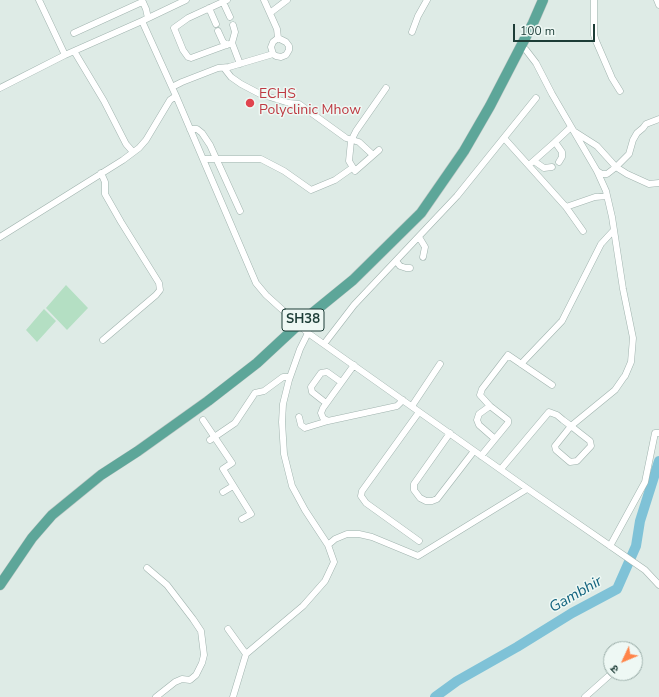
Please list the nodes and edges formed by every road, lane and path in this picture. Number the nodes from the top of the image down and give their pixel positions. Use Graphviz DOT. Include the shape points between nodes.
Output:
graph roads {
  1 [pos="38,0"];
  2 [pos="264,0"];
  3 [pos="287,0"];
  4 [pos="427,0"];
  5 [pos="543,0"];
  6 [pos="594,0"];
  7 [pos="657,0"];
  8 [pos="142,1"];
  9 [pos="183,1"];
  10 [pos="225,1"];
  11 [pos="280,3"];
  12 [pos="213,5"];
  13 [pos="659,5"];
  14 [pos="270,13"];
  15 [pos="230,17"];
  16 [pos="148,18"];
  17 [pos="142,21"];
  18 [pos="216,24"];
  19 [pos="233,25"];
  20 [pos="218,31"];
  21 [pos="412,32"];
  22 [pos="74,33"];
  23 [pos="278,38"];
  24 [pos="230,44"];
  25 [pos="520,47"];
  26 [pos="74,51"];
  27 [pos="272,54"];
  28 [pos="65,56"];
  29 [pos="240,64"];
  30 [pos="224,68"];
  31 [pos="172,87"];
  32 [pos="0,88"];
  33 [pos="386,88"];
  34 [pos="620,91"];
  35 [pos="176,96"];
  36 [pos="536,98"];
  37 [pos="659,119"];
  38 [pos="190,129"];
  39 [pos="572,129"];
  40 [pos="504,138"];
  41 [pos="351,140"];
  42 [pos="555,142"];
  43 [pos="379,150"];
  44 [pos="133,152"];
  45 [pos="373,155"];
  46 [pos="202,158"];
  47 [pos="216,159"];
  48 [pos="534,161"];
  49 [pos="559,162"];
  50 [pos="529,165"];
  51 [pos="552,167"];
  52 [pos="616,167"];
  53 [pos="352,168"];
  54 [pos="598,171"];
  55 [pos="102,173"];
  56 [pos="659,183"];
  57 [pos="607,196"];
  58 [pos="566,207"];
  59 [pos="240,211"];
  60 [pos="583,231"];
  61 [pos="613,231"];
  62 [pos="0,237"];
  63 [pos="419,237"];
  64 [pos="423,257"];
  65 [pos="396,261"];
  66 [pos="410,268"];
  67 [pos="299,324"];
  68 [pos="308,333"];
  69 [pos="103,340"];
  70 [pos="324,344"];
  71 [pos="440,364"];
  72 [pos="521,364"];
  73 [pos="354,365"];
  74 [pos="290,377"];
  75 [pos="342,382"];
  76 [pos="552,385"];
  77 [pos="404,400"];
  78 [pos="326,403"];
  79 [pos="412,406"];
  80 [pos="490,406"];
  81 [pos="419,412"];
  82 [pos="299,417"];
  83 [pos="203,420"];
  84 [pos="328,421"];
  85 [pos="571,426"];
  86 [pos="450,433"];
  87 [pos="657,433"];
  88 [pos="212,438"];
  89 [pos="496,439"];
  90 [pos="474,450"];
  91 [pos="481,456"];
  92 [pos="500,469"];
  93 [pos="233,486"];
  94 [pos="527,489"];
  95 [pos="223,492"];
  96 [pos="242,519"];
  97 [pos="419,541"];
  98 [pos="328,545"];
  99 [pos="610,546"];
  100 [pos="147,568"];
  101 [pos="0,585"];
  102 [pos="659,585"];
  103 [pos="228,629"];
  104 [pos="246,654"];
  105 [pos="603,681"];
  106 [pos="156,697"];
  107 [pos="233,697"];
  108 [pos="584,697"];
  1 -- 28 [label="street"];
  2 -- 14 [label="street"];
  3 -- 11 [label="street"];
  4 -- 21 [label="street"];
  5 -- 25 [label="main road, SH38" via="534,23"];
  6 -- 34 [label="street" via="594,35"];
  7 -- 13 [label="street"];
  8 -- 16 [label="street"];
  8 -- 22 [label="street"];
  9 -- 16 [label="street"];
  10 -- 12 [label="street"];
  10 -- 15 [label="street"];
  11 -- 14 [label="street"];
  12 -- 18 [label="street"];
  12 -- 24 [label="street" via="174,28 182,50 191,58"];
  14 -- 23 [label="street"];
  16 -- 17 [label="street"];
  17 -- 26 [label="street"];
  17 -- 31 [label="street"];
  19 -- 24 [label="street" via="235,32"];
  20 -- 24 [label="street" via="223,42"];
  23 -- 27 [label="street" via="271,47"];
  23 -- 27 [label="street" via="286,42 289,50 281,57"];
  24 -- 29 [label="street"];
  25 -- 39 [label="street" via="526,50 536,63"];
  25 -- 67 [label="main road, SH38" via="468,144 421,213 353,280"];
  26 -- 28 [label="street"];
  26 -- 44 [label="street" via="126,144"];
  27 -- 29 [label="street"];
  28 -- 32 [label="street"];
  29 -- 30 [label="street"];
  30 -- 31 [label="street"];
  30 -- 41 [label="street" via="241,84 260,94 299,104"];
  31 -- 35 [label="street"];
  33 -- 41 [label="street"];
  35 -- 38 [label="street"];
  35 -- 44 [label="street" via="170,100 146,140"];
  36 -- 40 [label="street"];
  37 -- 52 [label="street" via="646,124 636,133 629,154"];
  38 -- 46 [label="street"];
  38 -- 47 [label="street" via="202,133"];
  39 -- 42 [label="street"];
  39 -- 52 [label="street" via="597,146"];
  39 -- 54 [label="street"];
  40 -- 50 [label="street"];
  40 -- 63 [label="street" via="457,196"];
  41 -- 45 [label="street" via="359,142"];
  41 -- 53 [label="street" via="349,161"];
  42 -- 48 [label="street"];
  42 -- 49 [label="street" via="562,152"];
  43 -- 45 [label="street"];
  44 -- 55 [label="street"];
  45 -- 53 [label="street" via="355,171"];
  46 -- 47 [label="street"];
  46 -- 67 [label="street" via="256,283"];
  47 -- 53 [label="street" via="261,159 311,190 335,180"];
  47 -- 59 [label="street"];
  48 -- 50 [label="street"];
  48 -- 51 [label="street" via="544,168"];
  50 -- 58 [label="street"];
  52 -- 54 [label="street" via="607,174"];
  52 -- 56 [label="street" via="649,184"];
  54 -- 57 [label="street"];
  55 -- 62 [label="street"];
  55 -- 69 [label="street" via="105,194 159,283 160,290"];
  57 -- 58 [label="street" via="595,197"];
  57 -- 61 [label="street"];
  58 -- 60 [label="street"];
  61 -- 72 [label="street" via="601,244 562,321"];
  61 -- 85 [label="street" via="633,338 631,362 625,377 615,390"];
  63 -- 64 [label="street" via="425,247"];
  63 -- 65 [label="street"];
  65 -- 66 [label="street" via="400,266"];
  65 -- 70 [label="street" via="354,305"];
  67 -- 68 [label="street"];
  67 -- 101 [label="main road, SH38" via="257,363 138,451 101,475 52,515 32,538"];
  68 -- 70 [label="street"];
  68 -- 74 [label="street"];
  70 -- 73 [label="street"];
  71 -- 79 [label="street"];
  72 -- 76 [label="street"];
  72 -- 80 [label="street" via="508,355 482,389 480,395"];
  73 -- 75 [label="street"];
  73 -- 77 [label="street"];
  74 -- 88 [label="street" via="283,377 264,391 255,393 235,423"];
  74 -- 98 [label="street" via="283,404 284,454 292,486"];
  75 -- 78 [label="street"];
  75 -- 78 [label="street" via="327,372 321,373 311,387 312,392"];
  77 -- 79 [label="street"];
  77 -- 84 [label="street" via="397,406"];
  78 -- 84 [label="street" via="321,413"];
  79 -- 81 [label="street"];
  80 -- 89 [label="street" via="508,420"];
  80 -- 89 [label="street" via="479,414 477,420 479,425"];
  81 -- 86 [label="street"];
  81 -- 97 [label="street" via="366,485 361,496 366,503"];
  82 -- 84 [label="street" via="301,426 305,428"];
  83 -- 88 [label="street"];
  85 -- 85 [label="street" via="590,441 591,446 577,461 570,462 556,450 555,446"];
  85 -- 92 [label="street" via="549,412"];
  86 -- 90 [label="street"];
  86 -- 90 [label="street" via="414,484 414,490 420,498 426,502 437,499"];
  87 -- 99 [label="street" via="645,482"];
  88 -- 93 [label="street" via="232,463 223,469"];
  89 -- 91 [label="street"];
  90 -- 91 [label="street"];
  91 -- 92 [label="street"];
  92 -- 94 [label="street"];
  93 -- 95 [label="street"];
  93 -- 96 [label="street" via="251,514"];
  94 -- 98 [label="street" via="418,556 372,537 358,534 335,538"];
  94 -- 99 [label="street"];
  98 -- 104 [label="street" via="334,562 325,581 303,606"];
  99 -- 102 [label="street" via="645,570"];
  100 -- 106 [label="street" via="167,585 201,631 204,655 196,675 190,680 182,679 175,682"];
  103 -- 104 [label="street"];
  104 -- 107 [label="street"];
  105 -- 108 [label="street"];
}
